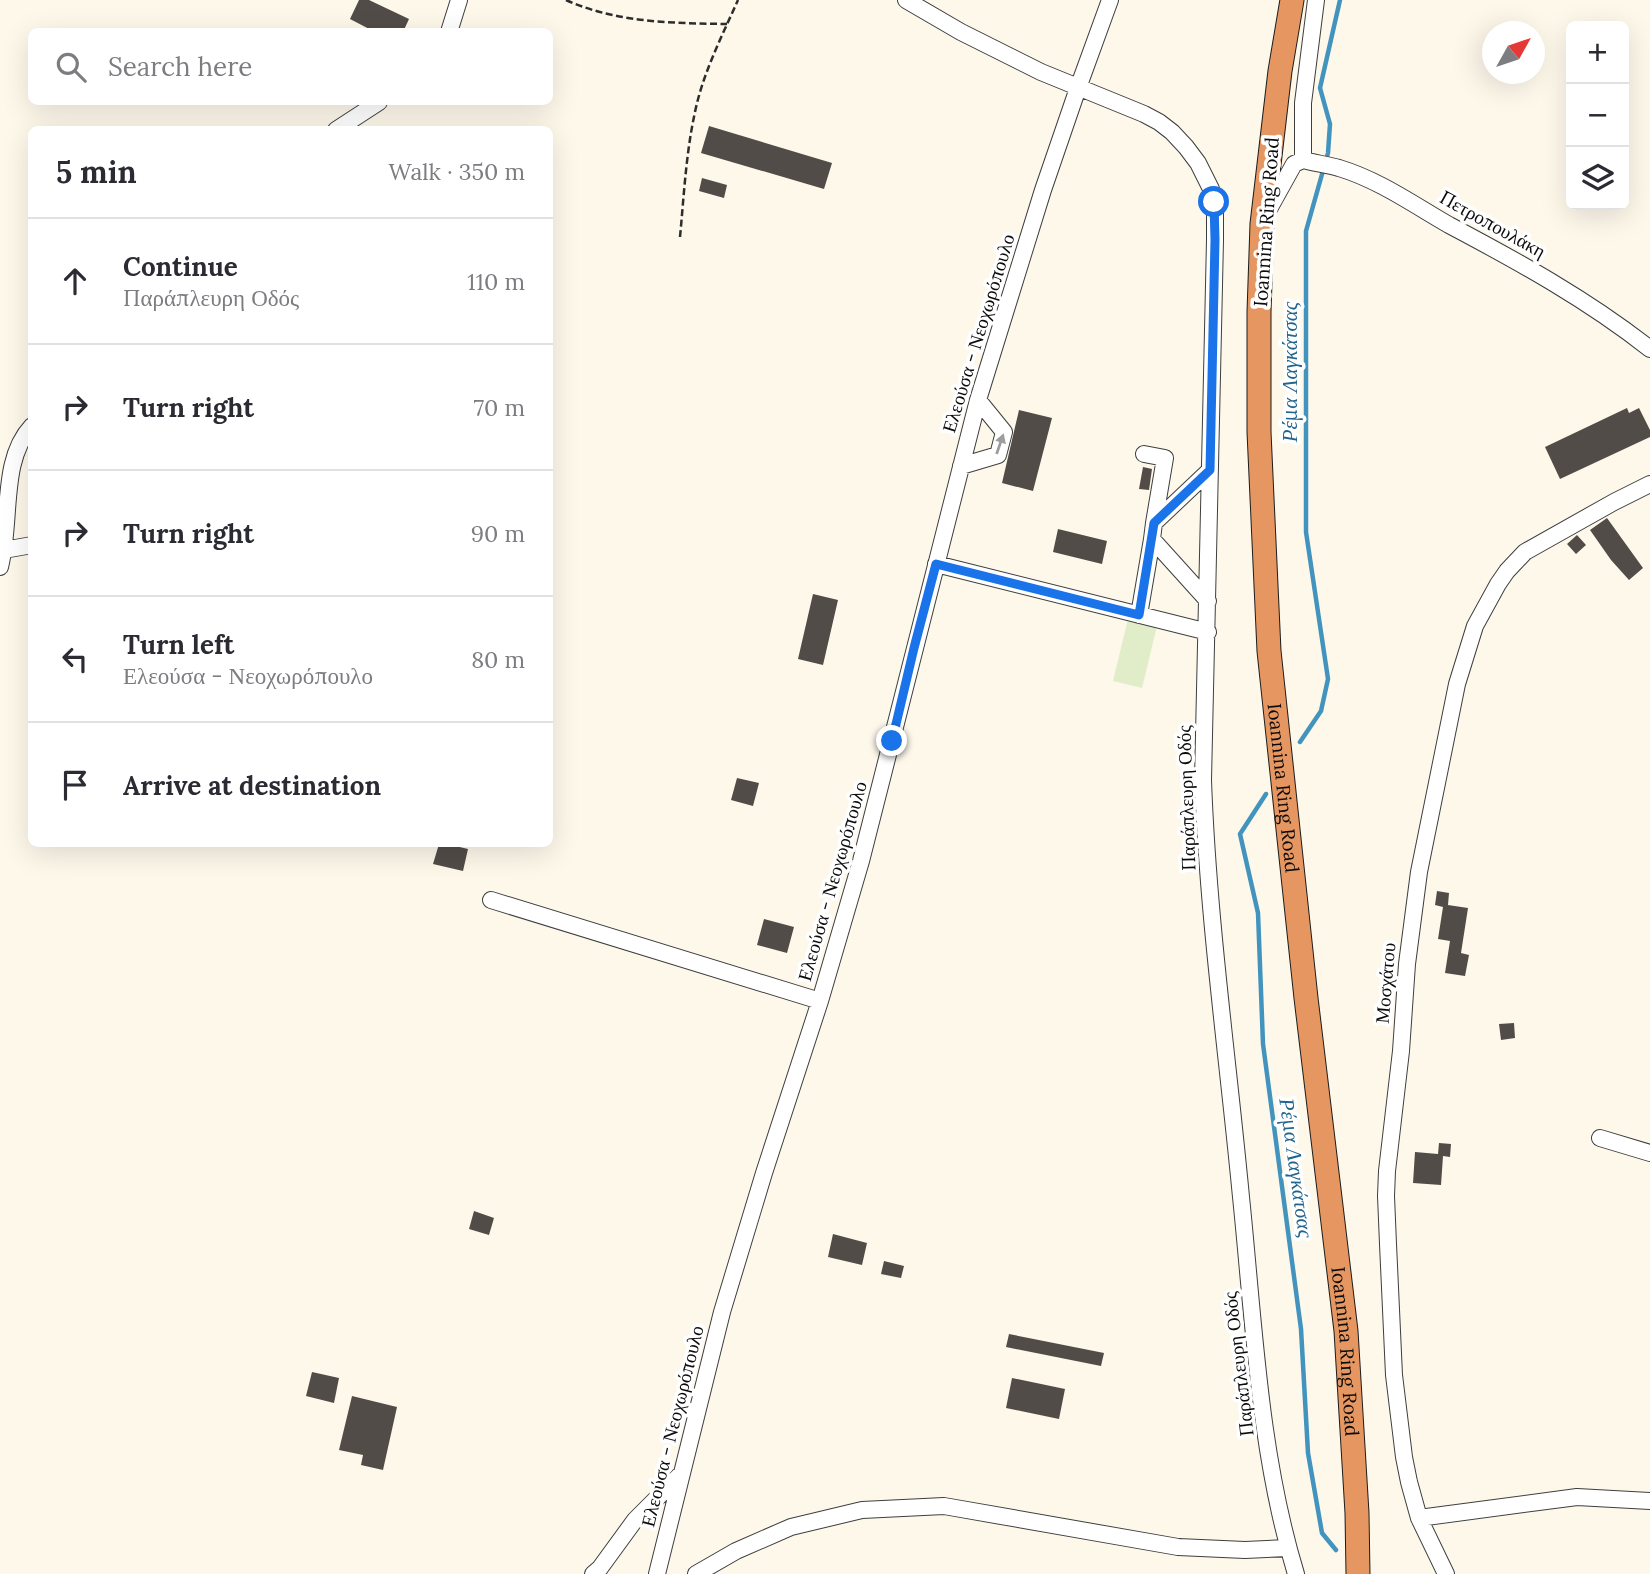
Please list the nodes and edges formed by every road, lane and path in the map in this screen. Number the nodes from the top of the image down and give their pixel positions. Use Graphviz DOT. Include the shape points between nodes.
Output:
graph roads {
  1 [pos="459,0"];
  2 [pos="566,0"];
  3 [pos="738,0"];
  4 [pos="906,0"];
  5 [pos="1110,0"];
  6 [pos="1292,0"];
  7 [pos="1315,0"];
  8 [pos="727,24"];
  9 [pos="450,28"];
  10 [pos="1078,88"];
  11 [pos="374,105"];
  12 [pos="342,126"];
  13 [pos="1309,161"];
  14 [pos="1262,223"];
  15 [pos="680,237"];
  16 [pos="1650,349"];
  17 [pos="978,400"];
  18 [pos="28,431"];
  19 [pos="1144,454"];
  20 [pos="961,466"];
  21 [pos="1210,470"];
  22 [pos="1650,484"];
  23 [pos="1154,523"];
  24 [pos="1152,539"];
  25 [pos="28,546"];
  26 [pos="4,550"];
  27 [pos="936,564"];
  28 [pos="0,567"];
  29 [pos="1208,601"];
  30 [pos="1139,615"];
  31 [pos="1208,632"];
  32 [pos="491,900"];
  33 [pos="820,1001"];
  34 [pos="1600,1138"];
  35 [pos="1650,1153"];
  36 [pos="680,1475"];
  37 [pos="1650,1501"];
  38 [pos="1419,1518"];
  39 [pos="1288,1548"];
  40 [pos="593,1574"];
  41 [pos="657,1574"];
  42 [pos="696,1574"];
  43 [pos="1296,1574"];
  44 [pos="1357,1574"];
  45 [pos="1446,1574"];
  1 -- 9 [label="street"];
  2 -- 8 [label="path" via="635,20"];
  3 -- 8 [label="path"];
  4 -- 10 [label="street, Παράπλευρη Οδός"];
  5 -- 10 [label="street, Ελεούσα - Νεοχωρόπουλο"];
  6 -- 14 [label="highway, Ioannina Ring Road"];
  7 -- 13 [label="street" via="1303,103"];
  8 -- 15 [label="path" via="695,111"];
  10 -- 17 [label="street, Ελεούσα - Νεοχωρόπουλο"];
  10 -- 21 [label="street, Παράπλευρη Οδός" via="1165,126 1192,155 1211,189 1215,240"];
  11 -- 12 [label="street"];
  13 -- 14 [label="street" via="1294,164"];
  13 -- 16 [label="street, Πετροπουλάκη" via="1363,177 1523,264"];
  14 -- 44 [label="highway, Ioannina Ring Road" via="1259,432 1269,651 1346,1331"];
  17 -- 20 [label="street, Ελεούσα - Νεοχωρόπουλο"];
  20 -- 17 [label="street, one-way" via="998,454 1004,432"];
  18 -- 26 [label="street" via="14,443 6,461 1,499"];
  19 -- 23 [label="street" via="1164,458"];
  20 -- 27 [label="street, Ελεούσα - Νεοχωρόπουλο"];
  21 -- 23 [label="street"];
  21 -- 29 [label="street, Παράπλευρη Οδός"];
  22 -- 38 [label="street, Μοσχάτου" via="1517,559 1475,626 1453,702 1415,896 1387,1183 1394,1384"];
  23 -- 24 [label="street"];
  24 -- 29 [label="street"];
  24 -- 30 [label="street"];
  25 -- 26 [label="street"];
  26 -- 28 [label="street"];
  27 -- 30 [label="street"];
  27 -- 33 [label="street, Ελεούσα - Νεοχωρόπουλο" via="861,861"];
  29 -- 31 [label="street, Παράπλευρη Οδός"];
  30 -- 31 [label="street"];
  31 -- 39 [label="street, Παράπλευρη Οδός" via="1203,780 1209,872 1258,1374"];
  32 -- 33 [label="street"];
  33 -- 36 [label="street, Ελεούσα - Νεοχωρόπουλο" via="722,1312"];
  34 -- 35 [label="street"];
  36 -- 40 [label="street" via="635,1520"];
  36 -- 41 [label="street, Ελεούσα - Νεοχωρόπουλο"];
  37 -- 38 [label="street" via="1577,1497"];
  38 -- 45 [label="street, Μοσχάτου"];
  39 -- 42 [label="street" via="1178,1546 944,1506 862,1510 791,1527"];
  39 -- 43 [label="street, Παράπλευρη Οδός"];
}
